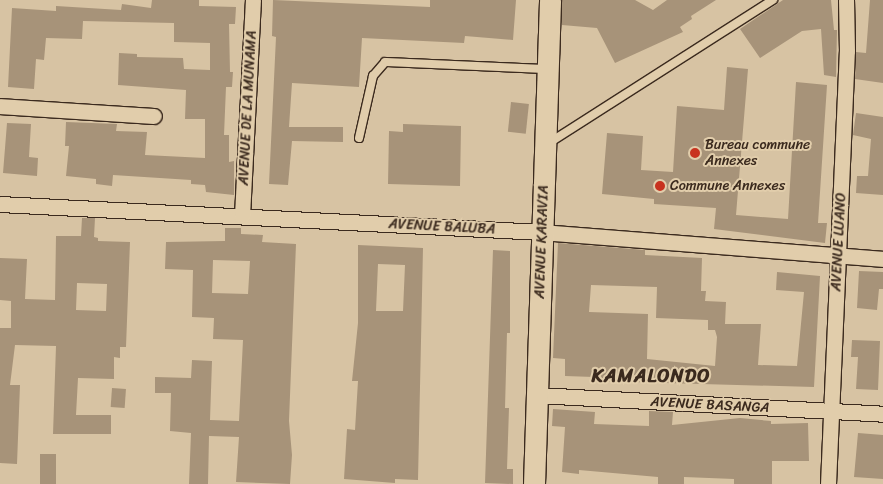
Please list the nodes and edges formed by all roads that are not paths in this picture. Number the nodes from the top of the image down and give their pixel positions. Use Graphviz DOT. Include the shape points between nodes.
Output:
graph roads {
  1 [pos="253,0"];
  2 [pos="550,0"];
  3 [pos="773,0"];
  4 [pos="846,0"];
  5 [pos="548,70"];
  6 [pos="0,106"];
  7 [pos="154,116"];
  8 [pos="359,138"];
  9 [pos="546,145"];
  10 [pos="0,204"];
  11 [pos="242,216"];
  12 [pos="542,232"];
  13 [pos="839,257"];
  14 [pos="883,259"];
  15 [pos="537,395"];
  16 [pos="830,411"];
  17 [pos="883,414"];
  18 [pos="534,484"];
  19 [pos="828,484"];
  1 -- 11 [label="street, AVENUE DE LA MUNAMA"];
  2 -- 5 [label="street, AVENUE KARAVIA"];
  3 -- 9 [label="lane"];
  4 -- 13 [label="street, AVENUE LUANO"];
  5 -- 8 [label="lane" via="385,62 373,76"];
  5 -- 9 [label="street, AVENUE KARAVIA"];
  6 -- 7 [label="street"];
  9 -- 12 [label="street, AVENUE KARAVIA"];
  10 -- 11 [label="street, AVENUE BALUBA"];
  11 -- 12 [label="street, AVENUE BALUBA"];
  12 -- 13 [label="street, AVENUE BALUBA"];
  12 -- 15 [label="street, AVENUE KARAVIA"];
  13 -- 14 [label="street, AVENUE BALUBA"];
  13 -- 16 [label="street, AVENUE LUANO"];
  15 -- 16 [label="street, AVENUE BASANGA"];
  15 -- 18 [label="street, AVENUE KARAVIA"];
  16 -- 17 [label="street, AVENUE BASANGA"];
  16 -- 19 [label="street, AVENUE LUANO"];
}
